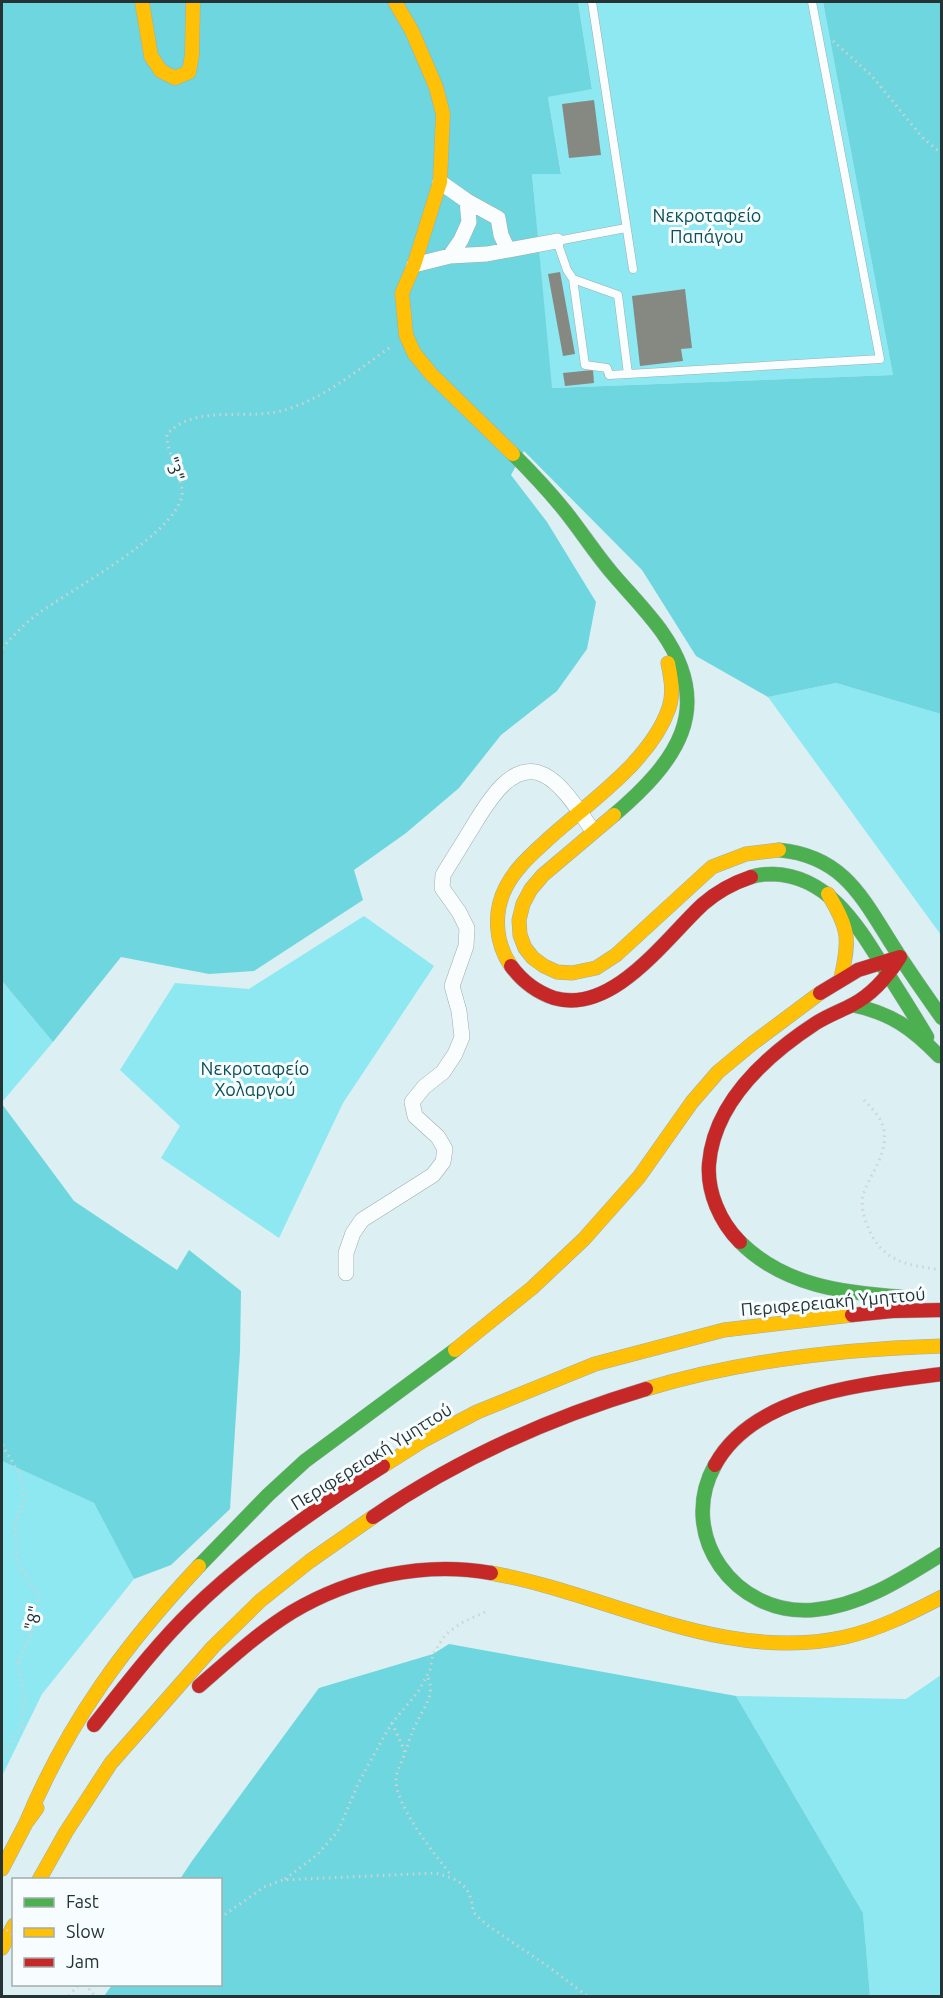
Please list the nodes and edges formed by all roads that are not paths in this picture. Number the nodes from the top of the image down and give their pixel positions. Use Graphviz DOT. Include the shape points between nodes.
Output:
graph roads {
  1 [pos="142,2"];
  2 [pos="193,2"];
  3 [pos="395,2"];
  4 [pos="592,2"];
  5 [pos="812,2"];
  6 [pos="440,182"];
  7 [pos="467,201"];
  8 [pos="626,228"];
  9 [pos="556,241"];
  10 [pos="508,250"];
  11 [pos="450,256"];
  12 [pos="414,265"];
  13 [pos="633,269"];
  14 [pos="573,279"];
  15 [pos="628,374"];
  16 [pos="609,569"];
  17 [pos="579,812"];
  18 [pos="593,831"];
  19 [pos="828,894"];
  20 [pos="900,957"];
  21 [pos="880,962"];
  22 [pos="889,976"];
  23 [pos="841,978"];
  24 [pos="852,1005"];
  25 [pos="942,1018"];
  26 [pos="940,1058"];
  27 [pos="346,1273"];
  28 [pos="942,1298"];
  29 [pos="942,1310"];
  30 [pos="942,1346"];
  31 [pos="942,1374"];
  32 [pos="942,1554"];
  33 [pos="942,1597"];
  34 [pos="111,1763"];
  35 [pos="26,1823"];
  36 [pos="2,1869"];
  37 [pos="40,1878"];
  38 [pos="12,1929"];
  39 [pos="2,1948"];
  1 -- 2 [label="main road" via="151,56 161,71 175,78 189,72"];
  3 -- 6 [label="main road" via="436,87 443,114"];
  4 -- 8 [label="lane"];
  5 -- 15 [label="lane" via="880,359"];
  6 -- 7 [label="street"];
  6 -- 12 [label="main road"];
  7 -- 10 [label="street" via="498,218"];
  7 -- 11 [label="street" via="469,222"];
  8 -- 9 [label="lane"];
  8 -- 13 [label="lane"];
  9 -- 10 [label="street"];
  9 -- 14 [label="lane"];
  10 -- 11 [label="street"];
  11 -- 12 [label="street"];
  12 -- 16 [label="main road" via="402,293 406,335 414,353 550,493"];
  14 -- 15 [label="lane" via="618,295"];
  14 -- 15 [label="lane" via="585,365 607,368 609,375"];
  16 -- 17 [label="main road" via="663,649 672,686 668,710 645,752"];
  16 -- 18 [label="main road" via="654,622 677,659 684,676 687,712 670,759"];
  17 -- 18 [label="street"];
  17 -- 19 [label="main road" via="514,872 498,908 501,948 510,967 538,992 558,999 579,1000 614,987 705,903 746,876 790,875"];
  17 -- 27 [label="street" via="556,783 543,774 525,772 512,777 494,793 443,875 442,888 467,928 466,946 452,986 462,1037 443,1072 423,1087 412,1102 416,1116 445,1149 443,1162 433,1175 362,1220 352,1233"];
  18 -- 20 [label="main road" via="535,884 523,903 519,920 525,949 546,969 575,973 604,964 712,867 729,857 767,850 813,857 846,878"];
  19 -- 21 [label="main road" via="847,913"];
  19 -- 23 [label="main road" via="848,932"];
  20 -- 21 [label="main road"];
  20 -- 22 [label="main road"];
  20 -- 25 [label="main road"];
  21 -- 22 [label="main road"];
  21 -- 23 [label="main road"];
  22 -- 24 [label="main road"];
  22 -- 26 [label="main road"];
  23 -- 35 [label="main road" via="737,1056 708,1083 626,1193 562,1260 464,1344 316,1453 268,1495 179,1586 119,1659 78,1719 40,1786"];
  24 -- 26 [label="main road" via="894,1018 922,1038"];
  24 -- 28 [label="main road" via="790,1041 738,1094 721,1119 711,1151 709,1175 714,1199 725,1225 742,1246 788,1275 847,1292"];
  29 -- 35 [label="main road, Περιφερειακή Υμηττού" via="804,1319 724,1330 595,1364 477,1412 424,1440 329,1500 192,1610 136,1672"];
  30 -- 34 [label="main road" via="882,1348 732,1366 615,1398 461,1463 366,1521 260,1601 213,1647"];
  31 -- 32 [label="main road" via="829,1392 776,1412 746,1429 726,1446 711,1468 704,1490 702,1522 707,1545 730,1582 750,1596 792,1610 820,1609 869,1596"];
  33 -- 34 [label="main road" via="876,1629 838,1638 757,1643 714,1636 512,1575 433,1568 399,1572 327,1593 295,1609 261,1632"];
  34 -- 37 [label="main road"];
  35 -- 36 [label="main road, Περιφερειακή Υμηττού"];
  38 -- 39 [label="main road"];
}
